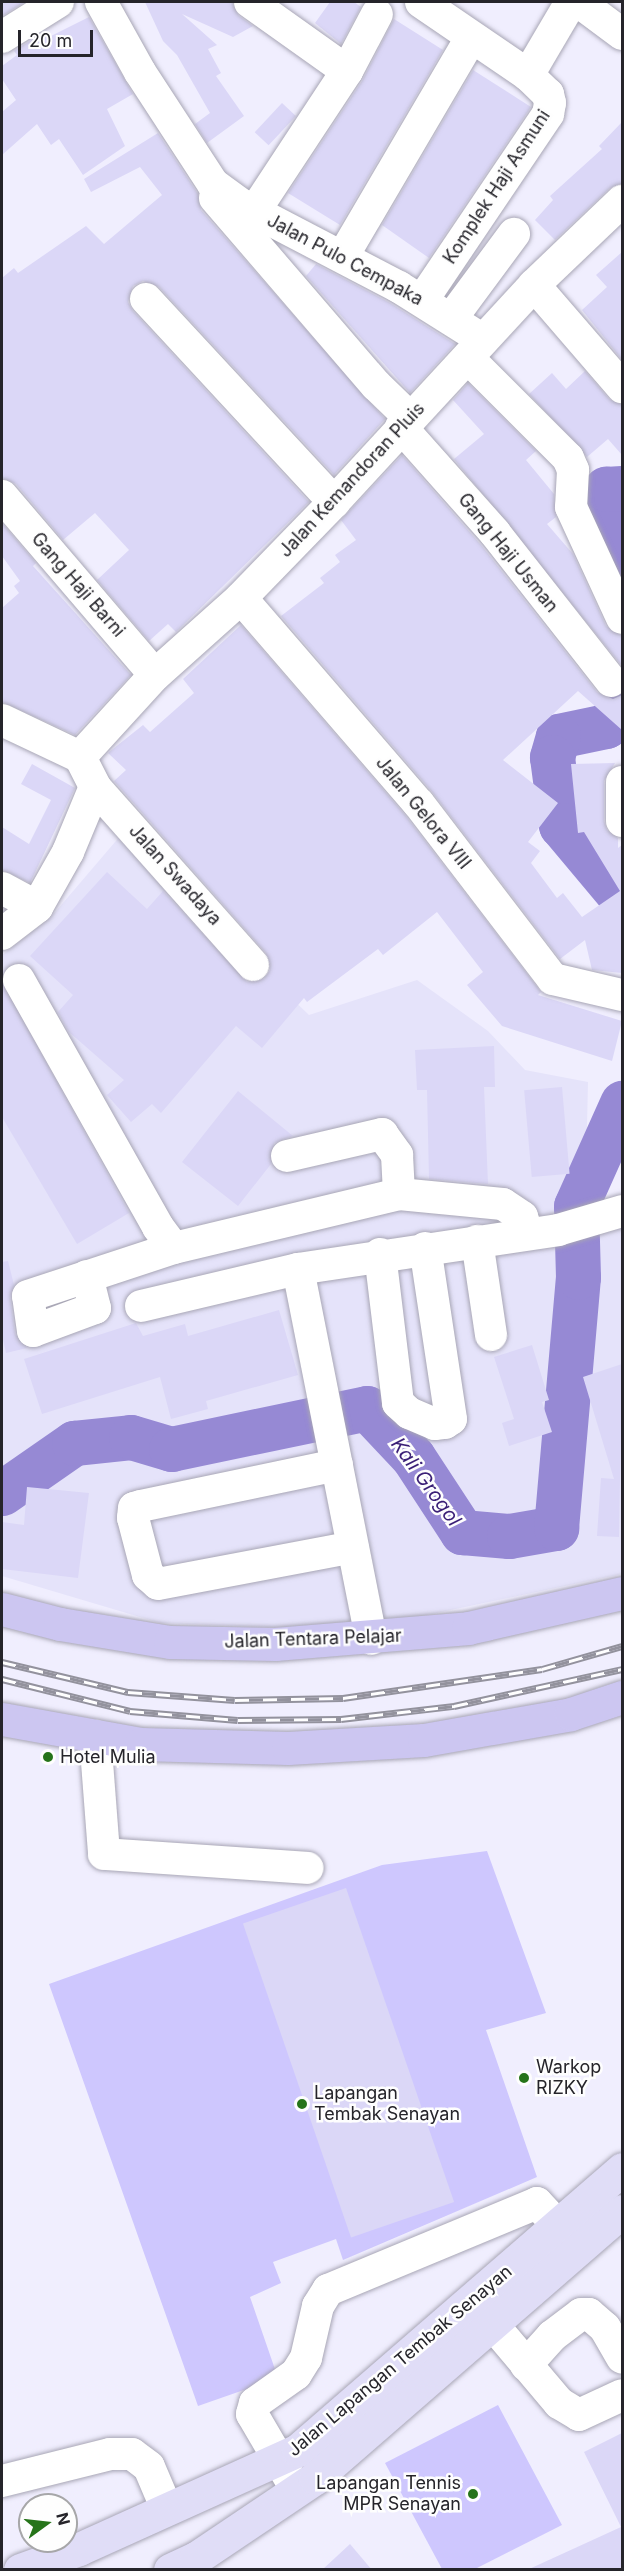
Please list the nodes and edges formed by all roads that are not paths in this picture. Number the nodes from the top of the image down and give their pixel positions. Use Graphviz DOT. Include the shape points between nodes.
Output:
graph roads {
  1 [pos="58,2"];
  2 [pos="101,2"];
  3 [pos="421,2"];
  4 [pos="571,2"];
  5 [pos="579,2"];
  6 [pos="252,3"];
  7 [pos="377,14"];
  8 [pos="622,34"];
  9 [pos="2,37"];
  10 [pos="471,38"];
  11 [pos="347,71"];
  12 [pos="528,75"];
  13 [pos="207,179"];
  14 [pos="622,204"];
  15 [pos="254,212"];
  16 [pos="514,234"];
  17 [pos="342,256"];
  18 [pos="534,285"];
  19 [pos="146,299"];
  20 [pos="422,301"];
  21 [pos="451,319"];
  22 [pos="476,349"];
  23 [pos="622,387"];
  24 [pos="405,422"];
  25 [pos="2,495"];
  26 [pos="334,502"];
  27 [pos="241,598"];
  28 [pos="622,618"];
  29 [pos="155,675"];
  30 [pos="611,681"];
  31 [pos="2,720"];
  32 [pos="80,757"];
  33 [pos="622,783"];
  34 [pos="95,787"];
  35 [pos="622,821"];
  36 [pos="2,888"];
  37 [pos="37,907"];
  38 [pos="2,934"];
  39 [pos="253,965"];
  40 [pos="19,980"];
  41 [pos="622,995"];
  42 [pos="288,1156"];
  43 [pos="399,1194"];
  44 [pos="622,1211"];
  45 [pos="528,1234"];
  46 [pos="477,1241"];
  47 [pos="174,1248"];
  48 [pos="425,1248"];
  49 [pos="380,1254"];
  50 [pos="298,1269"];
  51 [pos="87,1276"];
  52 [pos="141,1306"];
  53 [pos="490,1335"];
  54 [pos="336,1460"];
  55 [pos="353,1547"];
  56 [pos="622,1593"];
  57 [pos="2,1608"];
  58 [pos="372,1639"];
  59 [pos="622,1697"];
  60 [pos="2,1719"];
  61 [pos="95,1737"];
  62 [pos="308,1868"];
  63 [pos="618,2190"];
  64 [pos="561,2226"];
  65 [pos="581,2252"];
  66 [pos="494,2326"];
  67 [pos="622,2358"];
  68 [pos="526,2365"];
  69 [pos="622,2395"];
  70 [pos="277,2463"];
  71 [pos="2,2481"];
  72 [pos="296,2490"];
  73 [pos="166,2507"];
  74 [pos="33,2567"];
  75 [pos="170,2570"];
  1 -- 9 [label="street"];
  2 -- 13 [label="street, Jalan Pulo Cempaka"];
  3 -- 10 [label="street, Komplek Haji Asmuni"];
  4 -- 12 [label="street"];
  5 -- 8 [label="street"];
  6 -- 11 [label="street"];
  7 -- 11 [label="street"];
  10 -- 12 [label="street, Komplek Haji Asmuni"];
  10 -- 17 [label="street"];
  11 -- 15 [label="street"];
  12 -- 20 [label="street, Komplek Haji Asmuni" via="548,94 548,114"];
  13 -- 15 [label="street, Jalan Pulo Cempaka"];
  13 -- 24 [label="street, Jalan Pulo Cempaka" via="212,195"];
  14 -- 18 [label="street, Jalan Kemandoran Pluis"];
  15 -- 17 [label="street, Jalan Pulo Cempaka"];
  16 -- 21 [label="street"];
  17 -- 20 [label="street, Jalan Pulo Cempaka"];
  18 -- 22 [label="street, Jalan Kemandoran Pluis"];
  18 -- 23 [label="street"];
  19 -- 26 [label="street"];
  20 -- 21 [label="street, Jalan Pulo Cempaka"];
  21 -- 22 [label="street, Jalan Pulo Cempaka"];
  22 -- 24 [label="street, Jalan Kemandoran Pluis"];
  22 -- 28 [label="street, Jalan Pulo Cempaka" via="568,458 573,470 571,507"];
  24 -- 26 [label="street, Jalan Kemandoran Pluis"];
  24 -- 30 [label="street, Gang Haji Usman"];
  25 -- 29 [label="street, Gang Haji Barni"];
  26 -- 27 [label="street, Jalan Kemandoran Pluis"];
  27 -- 29 [label="street, Jalan Kemandoran Pluis"];
  27 -- 41 [label="street, Jalan Gelora VIII" via="419,804 554,979"];
  29 -- 32 [label="street, Jalan Kemandoran Pluis"];
  31 -- 32 [label="street"];
  32 -- 34 [label="street, Jalan Swadaya"];
  33 -- 35 [label="street"];
  34 -- 37 [label="street" via="68,852"];
  34 -- 39 [label="street, Jalan Swadaya"];
  36 -- 37 [label="street"];
  37 -- 38 [label="street"];
  40 -- 47 [label="street" via="158,1227"];
  42 -- 43 [label="street" via="382,1134 397,1155"];
  43 -- 45 [label="street" via="503,1204 522,1217"];
  43 -- 47 [label="street"];
  44 -- 45 [label="street" via="558,1230"];
  45 -- 46 [label="street"];
  46 -- 48 [label="street"];
  46 -- 53 [label="street"];
  47 -- 51 [label="street"];
  48 -- 49 [label="street"];
  48 -- 49 [label="street" via="451,1419 445,1423 435,1424 409,1413 398,1403"];
  49 -- 50 [label="street"];
  50 -- 52 [label="street"];
  50 -- 54 [label="street"];
  54 -- 55 [label="street"];
  54 -- 55 [label="street" via="141,1506 132,1512 148,1575 158,1584"];
  55 -- 58 [label="street"];
  56 -- 58 [label="highway, Jalan Tentara Pelajar" via="468,1628"];
  57 -- 58 [label="highway, Jalan Tentara Pelajar" via="60,1624 170,1642"];
  59 -- 61 [label="highway" via="571,1714 424,1740 288,1748 141,1744"];
  60 -- 61 [label="highway"];
  61 -- 62 [label="street" via="104,1854"];
  63 -- 64 [label="main road, Jalan Lapangan Tembak Senayan"];
  63 -- 65 [label="main road, Jalan Lapangan Tembak Senayan"];
  64 -- 65 [label="street"];
  64 -- 70 [label="main road, Jalan Lapangan Tembak Senayan"];
  64 -- 70 [label="street" via="537,2203 328,2290 296,2374 255,2403 252,2414"];
  65 -- 66 [label="main road, Jalan Lapangan Tembak Senayan"];
  66 -- 68 [label="street"];
  66 -- 72 [label="main road, Jalan Lapangan Tembak Senayan"];
  67 -- 68 [label="street" via="605,2328 589,2314 580,2314 552,2336"];
  68 -- 69 [label="street" via="559,2403 579,2415"];
  70 -- 72 [label="street"];
  70 -- 73 [label="main road, Jalan Lapangan Tembak Senayan"];
  71 -- 73 [label="street" via="110,2454 132,2454 150,2467"];
  72 -- 75 [label="main road, Jalan Lapangan Tembak Senayan" via="196,2558"];
  73 -- 74 [label="main road, Jalan Lapangan Tembak Senayan"];
}
